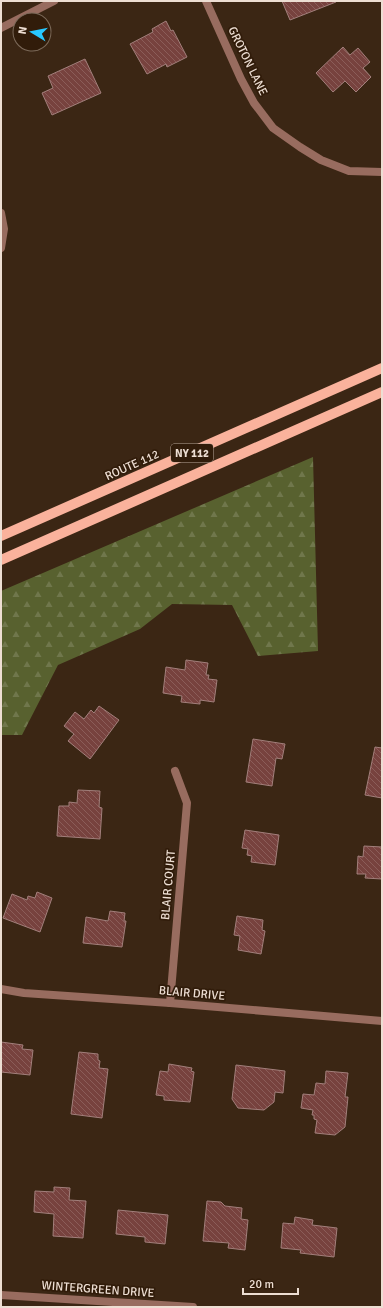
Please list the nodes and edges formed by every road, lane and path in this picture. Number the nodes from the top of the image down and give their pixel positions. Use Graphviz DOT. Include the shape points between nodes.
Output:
graph roads {
  1 [pos="53,1"];
  2 [pos="206,1"];
  3 [pos="1,28"];
  4 [pos="382,172"];
  5 [pos="1,213"];
  6 [pos="1,248"];
  7 [pos="382,368"];
  8 [pos="382,392"];
  9 [pos="1,536"];
  10 [pos="1,560"];
  11 [pos="175,771"];
  12 [pos="1,988"];
  13 [pos="170,1003"];
  14 [pos="382,1021"];
  15 [pos="1,1294"];
  16 [pos="193,1307"];
  1 -- 3 [label="street"];
  2 -- 4 [label="street, GROTON LANE" via="241,79 254,103 273,128 321,160 349,171"];
  5 -- 6 [label="street" via="4,229"];
  7 -- 9 [label="main road, ROUTE 112 / NY 112"];
  8 -- 10 [label="main road, NY 112"];
  11 -- 13 [label="street, BLAIR COURT" via="187,803"];
  12 -- 13 [label="street, BLAIR DRIVE" via="24,993"];
  13 -- 14 [label="street, BLAIR DRIVE"];
  15 -- 16 [label="street, WINTERGREEN DRIVE"];
}
